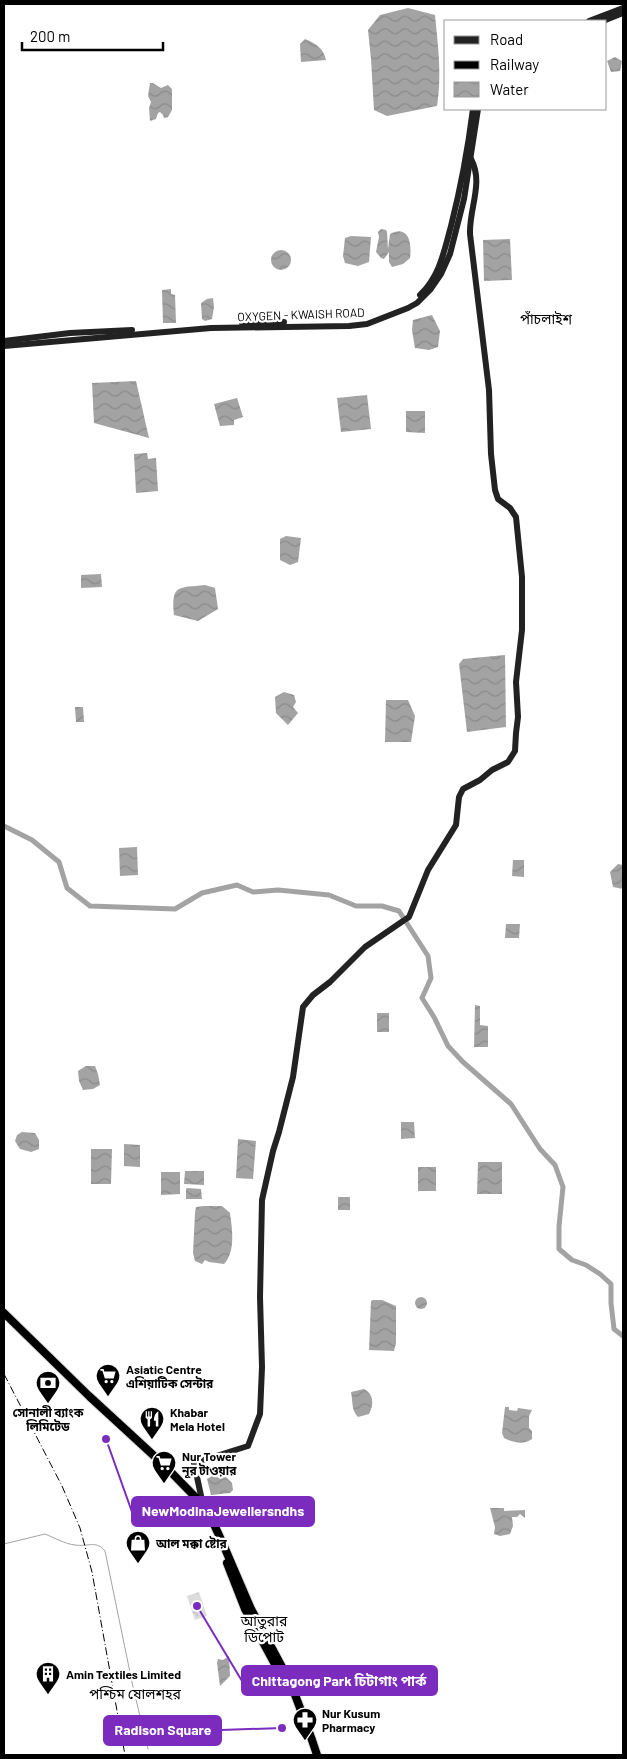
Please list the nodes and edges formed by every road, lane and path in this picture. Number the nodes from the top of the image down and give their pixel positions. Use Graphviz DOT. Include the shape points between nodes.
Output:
graph roads {
  1 [pos="623,8"];
  2 [pos="623,13"];
  3 [pos="592,20"];
  4 [pos="605,20"];
  5 [pos="473,110"];
  6 [pos="478,110"];
  7 [pos="469,158"];
  8 [pos="4,341"];
  9 [pos="4,346"];
  10 [pos="4,1313"];
  11 [pos="4,1320"];
  12 [pos="203,1505"];
  13 [pos="312,1755"];
  14 [pos="317,1755"];
  1 -- 3 [label="street"];
  2 -- 4 [label="street"];
  5 -- 7 [label="street, OXYGEN - KWAISH ROAD"];
  6 -- 7 [label="street, OXYGEN - KWAISH ROAD"];
  7 -- 8 [label="street, OXYGEN - KWAISH ROAD" via="436,274 423,292 396,310 358,322 224,323 70,333"];
  7 -- 9 [label="street, OXYGEN - KWAISH ROAD" via="464,200 446,264 430,290 408,308 367,324 349,326 211,328"];
  7 -- 12 [label="street" via="477,175 470,234 489,390 494,480 498,498 516,517 522,577 515,751 508,762 463,789 458,797 456,824 428,870 409,917 365,947 302,1007 293,1077 262,1200 260,1414 248,1446 194,1463"];
  10 -- 12 [label="highway"];
  11 -- 13 [label="highway" via="144,1451 205,1515 245,1609 287,1686"];
  12 -- 14 [label="highway" via="224,1544 251,1609 291,1684"];
}
